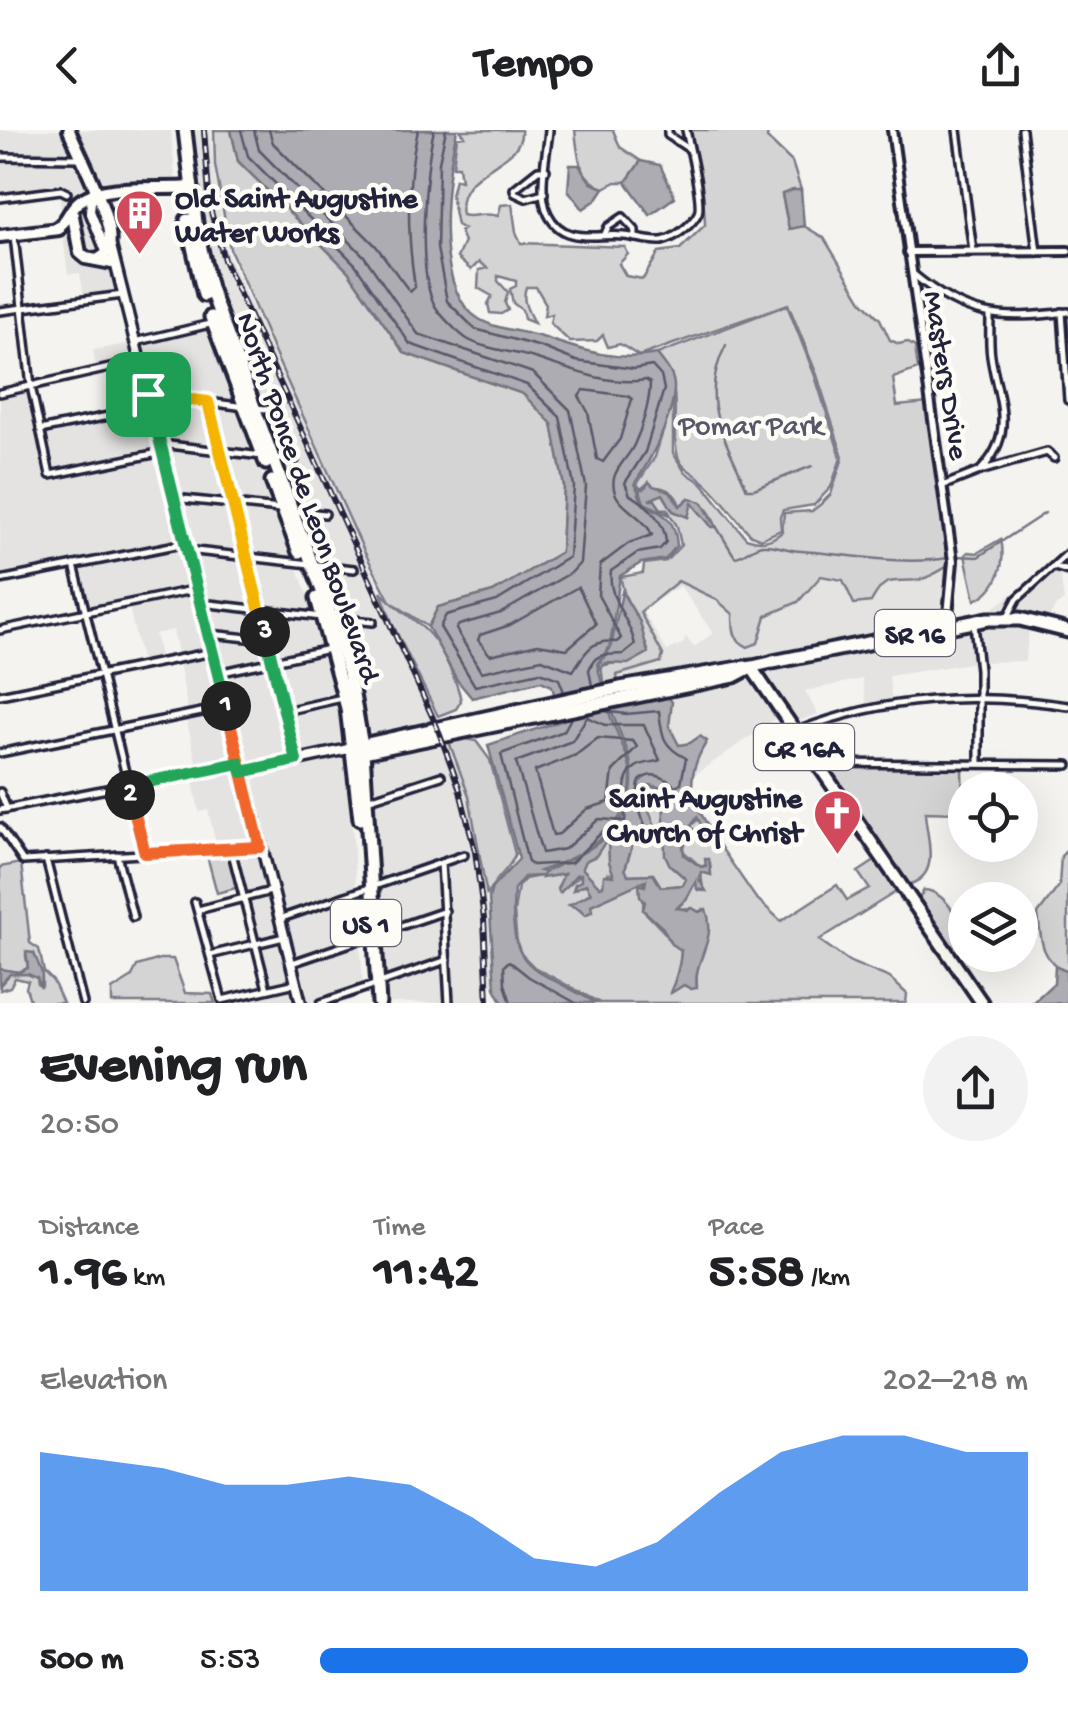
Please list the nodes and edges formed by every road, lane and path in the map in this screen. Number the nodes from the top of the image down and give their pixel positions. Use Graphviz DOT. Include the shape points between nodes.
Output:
graph roads {
  1 [pos="68,130"];
  2 [pos="178,130"];
  3 [pos="185,130"];
  4 [pos="549,130"];
  5 [pos="668,130"];
  6 [pos="686,130"];
  7 [pos="892,130"];
  8 [pos="957,130"];
  9 [pos="1022,130"];
  10 [pos="689,148"];
  11 [pos="0,157"];
  12 [pos="82,158"];
  13 [pos="546,170"];
  14 [pos="187,188"];
  15 [pos="121,191"];
  16 [pos="544,193"];
  17 [pos="67,194"];
  18 [pos="91,195"];
  19 [pos="0,198"];
  20 [pos="101,209"];
  21 [pos="72,210"];
  22 [pos="55,229"];
  23 [pos="75,235"];
  24 [pos="0,236"];
  25 [pos="605,236"];
  26 [pos="14,238"];
  27 [pos="636,238"];
  28 [pos="973,251"];
  29 [pos="1068,251"];
  30 [pos="908,252"];
  31 [pos="1037,252"];
  32 [pos="109,257"];
  33 [pos="910,272"];
  34 [pos="930,288"];
  35 [pos="123,294"];
  36 [pos="914,298"];
  37 [pos="21,309"];
  38 [pos="0,312"];
  39 [pos="1065,312"];
  40 [pos="990,316"];
  41 [pos="217,322"];
  42 [pos="135,342"];
  43 [pos="140,361"];
  44 [pos="31,386"];
  45 [pos="0,393"];
  46 [pos="148,394"];
  47 [pos="1068,400"];
  48 [pos="208,402"];
  49 [pos="152,407"];
  50 [pos="249,407"];
  51 [pos="276,410"];
  52 [pos="40,430"];
  53 [pos="162,448"];
  54 [pos="220,450"];
  55 [pos="1054,456"];
  56 [pos="268,457"];
  57 [pos="294,460"];
  58 [pos="980,471"];
  59 [pos="942,486"];
  60 [pos="174,498"];
  61 [pos="233,504"];
  62 [pos="288,510"];
  63 [pos="325,514"];
  64 [pos="187,546"];
  65 [pos="1068,553"];
  66 [pos="246,556"];
  67 [pos="308,564"];
  68 [pos="74,565"];
  69 [pos="1055,567"];
  70 [pos="354,568"];
  71 [pos="1068,571"];
  72 [pos="0,580"];
  73 [pos="197,589"];
  74 [pos="201,603"];
  75 [pos="259,610"];
  76 [pos="86,613"];
  77 [pos="328,617"];
  78 [pos="1008,618"];
  79 [pos="974,621"];
  80 [pos="373,622"];
  81 [pos="947,626"];
  82 [pos="0,630"];
  83 [pos="1068,631"];
  84 [pos="208,634"];
  85 [pos="266,640"];
  86 [pos="337,648"];
  87 [pos="212,652"];
  88 [pos="272,661"];
  89 [pos="773,662"];
  90 [pos="751,668"];
  91 [pos="218,673"];
  92 [pos="101,675"];
  93 [pos="0,695"];
  94 [pos="978,697"];
  95 [pos="346,698"];
  96 [pos="1068,706"];
  97 [pos="226,707"];
  98 [pos="550,708"];
  99 [pos="286,711"];
  100 [pos="359,720"];
  101 [pos="115,730"];
  102 [pos="794,732"];
  103 [pos="399,735"];
  104 [pos="360,748"];
  105 [pos="0,753"];
  106 [pos="296,760"];
  107 [pos="816,764"];
  108 [pos="979,764"];
  109 [pos="1068,765"];
  110 [pos="240,767"];
  111 [pos="442,776"];
  112 [pos="128,786"];
  113 [pos="0,792"];
  114 [pos="367,800"];
  115 [pos="3,810"];
  116 [pos="0,828"];
  117 [pos="260,847"];
  118 [pos="231,849"];
  119 [pos="145,853"];
  120 [pos="117,855"];
  121 [pos="464,855"];
  122 [pos="46,859"];
  123 [pos="441,862"];
  124 [pos="368,888"];
  125 [pos="272,891"];
  126 [pos="244,898"];
  127 [pos="196,902"];
  128 [pos="198,910"];
  129 [pos="445,911"];
  130 [pos="133,917"];
  131 [pos="279,919"];
  132 [pos="371,936"];
  133 [pos="284,937"];
  134 [pos="256,944"];
  135 [pos="210,955"];
  136 [pos="448,960"];
  137 [pos="291,964"];
  138 [pos="296,983"];
  139 [pos="374,984"];
  140 [pos="267,989"];
  141 [pos="83,1003"];
  142 [pos="302,1003"];
  143 [pos="321,1003"];
  144 [pos="371,1003"];
  145 [pos="379,1003"];
  146 [pos="449,1003"];
  147 [pos="982,1003"];
  1 -- 12 [label="main road"];
  2 -- 14 [label="highway, North Ponce de Leon Boulevard / US 1"];
  3 -- 14 [label="highway, North Ponce de Leon Boulevard / US 1"];
  4 -- 13 [label="street"];
  5 -- 10 [label="street"];
  6 -- 10 [label="street"];
  7 -- 30 [label="street, Masters Drive"];
  8 -- 28 [label="street"];
  9 -- 31 [label="street"];
  10 -- 27 [label="street" via="698,213 669,238"];
  11 -- 12 [label="street"];
  12 -- 18 [label="main road"];
  13 -- 16 [label="street"];
  13 -- 16 [label="street" via="514,189 526,198"];
  14 -- 15 [label="main road"];
  14 -- 41 [label="highway, North Ponce de Leon Boulevard / US 1" via="195,263"];
  15 -- 18 [label="main road"];
  15 -- 20 [label="main road" via="104,198"];
  16 -- 25 [label="street" via="560,228"];
  17 -- 19 [label="street"];
  18 -- 20 [label="main road"];
  18 -- 21 [label="main road"];
  18 -- 32 [label="main road" via="91,215"];
  20 -- 32 [label="main road"];
  21 -- 22 [label="main road"];
  21 -- 23 [label="main road"];
  22 -- 23 [label="main road"];
  22 -- 26 [label="main road"];
  23 -- 32 [label="main road" via="83,256"];
  24 -- 26 [label="main road"];
  25 -- 27 [label="street"];
  25 -- 27 [label="street" via="622,217"];
  26 -- 37 [label="street"];
  28 -- 30 [label="street"];
  28 -- 31 [label="street"];
  29 -- 31 [label="street"];
  30 -- 33 [label="street, Masters Drive"];
  32 -- 35 [label="main road"];
  33 -- 34 [label="street"];
  33 -- 36 [label="street, Masters Drive"];
  34 -- 36 [label="street"];
  34 -- 40 [label="street"];
  35 -- 37 [label="street"];
  35 -- 42 [label="main road"];
  36 -- 59 [label="street, Masters Drive"];
  37 -- 38 [label="street"];
  37 -- 44 [label="street"];
  39 -- 40 [label="street"];
  39 -- 47 [label="street"];
  40 -- 58 [label="street" via="1002,423"];
  41 -- 42 [label="street"];
  41 -- 50 [label="highway, North Ponce de Leon Boulevard / US 1"];
  42 -- 43 [label="main road"];
  43 -- 44 [label="street"];
  43 -- 46 [label="main road"];
  44 -- 45 [label="street"];
  44 -- 52 [label="street"];
  46 -- 48 [label="street"];
  46 -- 49 [label="main road"];
  48 -- 50 [label="street"];
  48 -- 54 [label="street"];
  49 -- 52 [label="street"];
  49 -- 53 [label="main road"];
  50 -- 51 [label="street"];
  50 -- 56 [label="highway, North Ponce de Leon Boulevard / US 1"];
  52 -- 53 [label="street" via="50,475"];
  53 -- 54 [label="street"];
  53 -- 60 [label="main road"];
  54 -- 56 [label="street"];
  54 -- 61 [label="street"];
  55 -- 58 [label="street"];
  56 -- 57 [label="street"];
  56 -- 62 [label="highway, North Ponce de Leon Boulevard / US 1"];
  58 -- 59 [label="street"];
  59 -- 81 [label="street, Masters Drive" via="952,557"];
  60 -- 61 [label="street"];
  60 -- 64 [label="main road"];
  61 -- 62 [label="street"];
  61 -- 66 [label="street"];
  62 -- 63 [label="street"];
  62 -- 67 [label="highway, North Ponce de Leon Boulevard / US 1"];
  64 -- 66 [label="street"];
  64 -- 68 [label="street"];
  64 -- 73 [label="main road"];
  65 -- 69 [label="street"];
  66 -- 67 [label="street"];
  66 -- 75 [label="street"];
  67 -- 70 [label="street"];
  67 -- 77 [label="highway, North Ponce de Leon Boulevard / US 1"];
  68 -- 72 [label="street"];
  68 -- 76 [label="street"];
  69 -- 71 [label="street"];
  69 -- 78 [label="street" via="1016,599"];
  73 -- 74 [label="main road"];
  73 -- 76 [label="street"];
  74 -- 75 [label="street"];
  74 -- 84 [label="main road"];
  75 -- 77 [label="street"];
  75 -- 85 [label="street"];
  76 -- 82 [label="street"];
  76 -- 92 [label="street"];
  77 -- 80 [label="street"];
  77 -- 86 [label="highway, North Ponce de Leon Boulevard / US 1"];
  78 -- 79 [label="highway, SR 16"];
  78 -- 83 [label="highway, SR 16"];
  79 -- 81 [label="highway, SR 16"];
  79 -- 94 [label="street"];
  81 -- 89 [label="highway, SR 16"];
  84 -- 85 [label="street"];
  84 -- 87 [label="main road"];
  85 -- 88 [label="street"];
  86 -- 88 [label="street"];
  86 -- 95 [label="highway, North Ponce de Leon Boulevard / US 1"];
  86 -- 100 [label="highway, North Ponce de Leon Boulevard / US 1"];
  87 -- 91 [label="main road"];
  87 -- 92 [label="street"];
  88 -- 91 [label="street"];
  88 -- 99 [label="street"];
  89 -- 90 [label="main road, SR 16"];
  90 -- 98 [label="highway, SR 16"];
  90 -- 102 [label="main road, CR 16A"];
  91 -- 97 [label="main road"];
  92 -- 93 [label="street"];
  92 -- 101 [label="street"];
  94 -- 96 [label="street"];
  94 -- 102 [label="street" via="876,706"];
  94 -- 108 [label="street"];
  95 -- 99 [label="street"];
  95 -- 104 [label="highway, North Ponce de Leon Boulevard / US 1"];
  97 -- 101 [label="street"];
  97 -- 110 [label="main road"];
  98 -- 103 [label="highway, SR 16"];
  98 -- 104 [label="highway, SR 16"];
  99 -- 106 [label="street"];
  100 -- 103 [label="highway" via="372,735"];
  100 -- 104 [label="highway, North Ponce de Leon Boulevard / US 1"];
  101 -- 105 [label="street"];
  101 -- 112 [label="street"];
  102 -- 107 [label="main road, CR 16A"];
  103 -- 104 [label="highway, SR 16"];
  104 -- 106 [label="main road, SR 16"];
  104 -- 114 [label="highway, North Ponce de Leon Boulevard / US 1"];
  104 -- 124 [label="highway, North Ponce de Leon Boulevard / US 1"];
  106 -- 110 [label="main road, SR 16"];
  107 -- 108 [label="street"];
  107 -- 147 [label="main road, CR 16A"];
  108 -- 109 [label="street"];
  110 -- 112 [label="street"];
  110 -- 117 [label="main road"];
  111 -- 114 [label="street"];
  112 -- 115 [label="street"];
  112 -- 119 [label="street"];
  113 -- 115 [label="street"];
  114 -- 124 [label="highway, North Ponce de Leon Boulevard / US 1"];
  116 -- 122 [label="street" via="22,860"];
  117 -- 118 [label="street"];
  117 -- 125 [label="main road"];
  118 -- 119 [label="street"];
  118 -- 126 [label="street"];
  119 -- 120 [label="street"];
  120 -- 122 [label="street"];
  120 -- 130 [label="street"];
  121 -- 123 [label="street"];
  122 -- 141 [label="street"];
  123 -- 124 [label="street"];
  123 -- 129 [label="street"];
  124 -- 131 [label="street"];
  124 -- 132 [label="highway, North Ponce de Leon Boulevard / US 1"];
  125 -- 126 [label="street"];
  125 -- 131 [label="main road"];
  126 -- 128 [label="street"];
  126 -- 134 [label="street"];
  127 -- 128 [label="street"];
  128 -- 135 [label="street"];
  129 -- 132 [label="street"];
  129 -- 136 [label="street"];
  131 -- 133 [label="main road"];
  132 -- 137 [label="street"];
  132 -- 139 [label="highway, North Ponce de Leon Boulevard / US 1"];
  133 -- 134 [label="street"];
  133 -- 137 [label="main road"];
  134 -- 135 [label="street"];
  134 -- 140 [label="street"];
  135 -- 140 [label="street" via="222,1000"];
  136 -- 139 [label="street"];
  136 -- 146 [label="street"];
  137 -- 138 [label="main road"];
  138 -- 140 [label="street"];
  138 -- 142 [label="main road"];
  139 -- 143 [label="street"];
  139 -- 144 [label="highway, North Ponce de Leon Boulevard / US 1"];
  139 -- 145 [label="highway, North Ponce de Leon Boulevard / US 1"];
}
